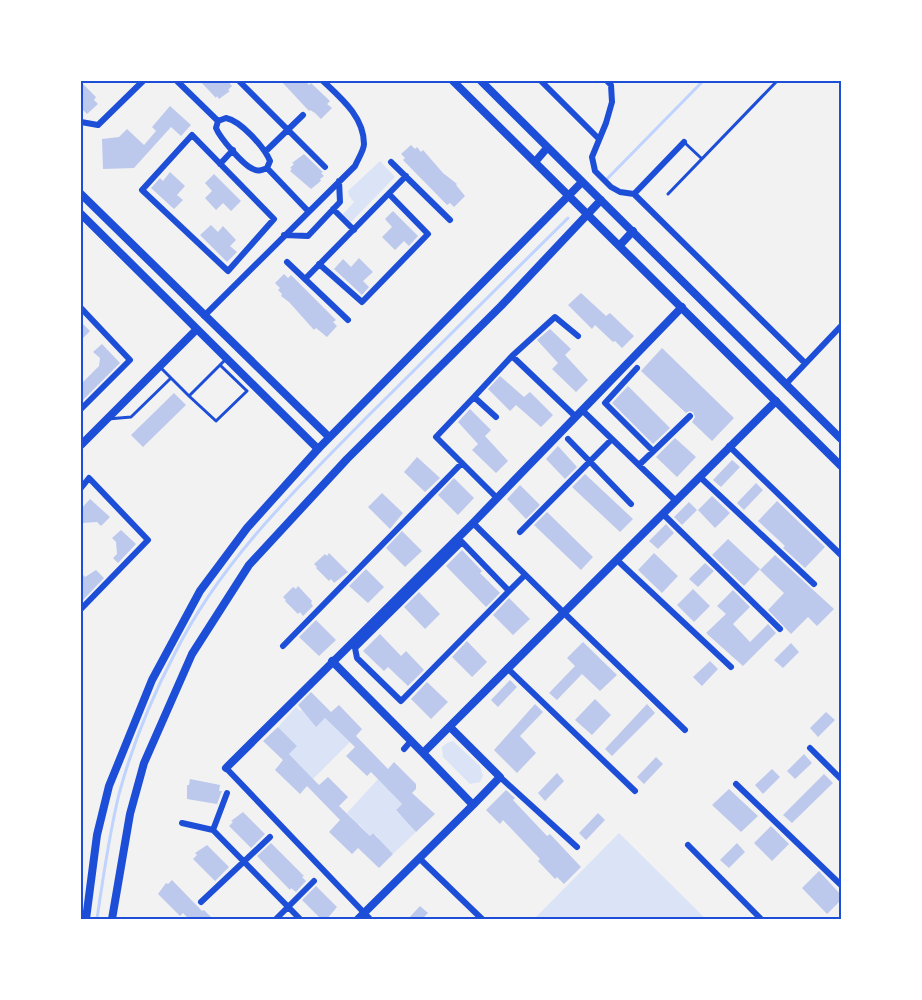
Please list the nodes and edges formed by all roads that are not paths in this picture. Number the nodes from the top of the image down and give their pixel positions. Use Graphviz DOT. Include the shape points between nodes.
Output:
graph roads {
  1 [pos="143,81"];
  2 [pos="177,81"];
  3 [pos="239,81"];
  4 [pos="323,81"];
  5 [pos="453,81"];
  6 [pos="481,81"];
  7 [pos="541,81"];
  8 [pos="777,81"];
  9 [pos="609,83"];
  10 [pos="303,114"];
  11 [pos="218,121"];
  12 [pos="81,122"];
  13 [pos="287,130"];
  14 [pos="599,140"];
  15 [pos="684,142"];
  16 [pos="547,148"];
  17 [pos="233,150"];
  18 [pos="266,151"];
  19 [pos="701,158"];
  20 [pos="391,162"];
  21 [pos="535,162"];
  22 [pos="220,164"];
  23 [pos="325,167"];
  24 [pos="267,168"];
  25 [pos="406,176"];
  26 [pos="339,181"];
  27 [pos="582,182"];
  28 [pos="81,194"];
  29 [pos="389,194"];
  30 [pos="633,194"];
  31 [pos="668,194"];
  32 [pos="570,196"];
  33 [pos="601,200"];
  34 [pos="91,204"];
  35 [pos="81,205"];
  36 [pos="333,209"];
  37 [pos="308,211"];
  38 [pos="81,214"];
  39 [pos="588,214"];
  40 [pos="450,220"];
  41 [pos="354,230"];
  42 [pos="633,231"];
  43 [pos="284,235"];
  44 [pos="620,245"];
  45 [pos="287,262"];
  46 [pos="320,264"];
  47 [pos="305,279"];
  48 [pos="682,307"];
  49 [pos="81,308"];
  50 [pos="204,316"];
  51 [pos="348,320"];
  52 [pos="841,326"];
  53 [pos="196,330"];
  54 [pos="578,336"];
  55 [pos="512,356"];
  56 [pos="223,362"];
  57 [pos="805,363"];
  58 [pos="159,367"];
  59 [pos="637,368"];
  60 [pos="171,378"];
  61 [pos="786,384"];
  62 [pos="189,396"];
  63 [pos="474,397"];
  64 [pos="776,401"];
  65 [pos="81,409"];
  66 [pos="583,411"];
  67 [pos="690,416"];
  68 [pos="496,417"];
  69 [pos="576,417"];
  70 [pos="106,420"];
  71 [pos="310,420"];
  72 [pos="300,431"];
  73 [pos="328,437"];
  74 [pos="568,439"];
  75 [pos="612,439"];
  76 [pos="841,439"];
  77 [pos="81,445"];
  78 [pos="729,446"];
  79 [pos="318,449"];
  80 [pos="653,451"];
  81 [pos="590,461"];
  82 [pos="462,464"];
  83 [pos="639,465"];
  84 [pos="841,466"];
  85 [pos="700,477"];
  86 [pos="81,488"];
  87 [pos="497,498"];
  88 [pos="676,501"];
  89 [pos="631,504"];
  90 [pos="663,514"];
  91 [pos="473,523"];
  92 [pos="520,532"];
  93 [pos="841,555"];
  94 [pos="616,560"];
  95 [pos="525,575"];
  96 [pos="814,584"];
  97 [pos="509,591"];
  98 [pos="81,609"];
  99 [pos="562,612"];
  100 [pos="780,629"];
  101 [pos="283,646"];
  102 [pos="332,661"];
  103 [pos="731,667"];
  104 [pos="507,668"];
  105 [pos="450,727"];
  106 [pos="685,730"];
  107 [pos="411,741"];
  108 [pos="810,748"];
  109 [pos="404,749"];
  110 [pos="423,753"];
  111 [pos="226,768"];
  112 [pos="500,777"];
  113 [pos="841,779"];
  114 [pos="736,784"];
  115 [pos="635,791"];
  116 [pos="227,793"];
  117 [pos="473,805"];
  118 [pos="182,823"];
  119 [pos="213,830"];
  120 [pos="270,837"];
  121 [pos="688,845"];
  122 [pos="577,848"];
  123 [pos="419,858"];
  124 [pos="244,862"];
  125 [pos="314,881"];
  126 [pos="841,885"];
  127 [pos="201,902"];
  128 [pos="289,907"];
  129 [pos="364,917"];
  130 [pos="86,919"];
  131 [pos="112,919"];
  132 [pos="276,919"];
  133 [pos="300,919"];
  134 [pos="482,919"];
  135 [pos="761,919"];
  1 -- 12 [label="street" via="98,125"];
  2 -- 11 [label="street"];
  3 -- 13 [label="street"];
  4 -- 26 [label="street" via="348,104 361,126 364,146 355,166"];
  5 -- 21 [label="main road"];
  6 -- 16 [label="main road"];
  7 -- 14 [label="street"];
  8 -- 19 [label="lane"];
  9 -- 14 [label="street" via="612,102"];
  10 -- 13 [label="street"];
  11 -- 17 [label="street" via="220,137"];
  11 -- 18 [label="street" via="234,119"];
  13 -- 18 [label="street"];
  13 -- 23 [label="street"];
  14 -- 30 [label="street" via="592,157 595,171 620,192"];
  15 -- 19 [label="lane"];
  15 -- 30 [label="street"];
  16 -- 21 [label="main road"];
  16 -- 27 [label="main road"];
  17 -- 22 [label="street"];
  17 -- 24 [label="street" via="252,169"];
  18 -- 24 [label="street" via="270,161"];
  19 -- 31 [label="lane"];
  20 -- 25 [label="street"];
  21 -- 32 [label="main road"];
  22 -- 22 [label="street" via="192,135 142,190 228,271 274,219"];
  24 -- 37 [label="street"];
  25 -- 29 [label="street"];
  25 -- 40 [label="street"];
  26 -- 36 [label="street" via="340,202"];
  26 -- 37 [label="street"];
  27 -- 32 [label="main road"];
  27 -- 33 [label="main road"];
  28 -- 34 [label="street"];
  29 -- 41 [label="street"];
  29 -- 46 [label="street" via="428,234 362,302"];
  30 -- 57 [label="street"];
  32 -- 39 [label="main road"];
  32 -- 73 [label="main road"];
  33 -- 39 [label="main road"];
  33 -- 42 [label="main road"];
  34 -- 35 [label="street"];
  34 -- 50 [label="street"];
  36 -- 41 [label="street"];
  36 -- 43 [label="street" via="308,236"];
  37 -- 43 [label="street"];
  38 -- 53 [label="street"];
  39 -- 44 [label="main road"];
  39 -- 131 [label="main road" via="347,459 249,565 192,654 144,763 130,814"];
  41 -- 46 [label="street"];
  42 -- 44 [label="main road"];
  42 -- 61 [label="main road"];
  43 -- 50 [label="street"];
  44 -- 48 [label="main road"];
  45 -- 47 [label="street"];
  46 -- 47 [label="street"];
  47 -- 51 [label="street"];
  48 -- 64 [label="main road"];
  48 -- 66 [label="street"];
  49 -- 65 [label="street" via="130,360"];
  50 -- 71 [label="street"];
  52 -- 57 [label="street"];
  53 -- 56 [label="street"];
  53 -- 58 [label="street"];
  54 -- 55 [label="street" via="555,317"];
  55 -- 63 [label="street"];
  55 -- 69 [label="street"];
  56 -- 62 [label="lane"];
  56 -- 62 [label="lane" via="247,392 216,421"];
  56 -- 72 [label="street"];
  57 -- 61 [label="street"];
  58 -- 60 [label="lane"];
  58 -- 70 [label="street"];
  59 -- 80 [label="street" via="605,403"];
  60 -- 62 [label="lane"];
  60 -- 70 [label="lane" via="131,417"];
  61 -- 76 [label="main road"];
  63 -- 68 [label="street"];
  63 -- 82 [label="street" via="436,437"];
  64 -- 78 [label="street"];
  64 -- 84 [label="main road"];
  66 -- 69 [label="street"];
  66 -- 75 [label="street"];
  67 -- 80 [label="street"];
  69 -- 87 [label="street"];
  70 -- 77 [label="street"];
  71 -- 72 [label="street" via="308,428"];
  71 -- 73 [label="street"];
  72 -- 79 [label="street"];
  73 -- 79 [label="main road"];
  74 -- 81 [label="street"];
  75 -- 81 [label="street"];
  75 -- 83 [label="street"];
  78 -- 85 [label="street"];
  78 -- 93 [label="street"];
  79 -- 130 [label="main road" via="223,559 185,617 152,680 109,786 97,835"];
  80 -- 83 [label="street"];
  81 -- 89 [label="street"];
  81 -- 92 [label="street"];
  82 -- 87 [label="street"];
  82 -- 101 [label="street"];
  83 -- 88 [label="street"];
  85 -- 88 [label="street"];
  85 -- 96 [label="street"];
  86 -- 98 [label="street" via="89,478 148,540"];
  87 -- 91 [label="street"];
  88 -- 90 [label="street"];
  90 -- 94 [label="street"];
  90 -- 100 [label="street"];
  91 -- 95 [label="street"];
  91 -- 102 [label="street"];
  94 -- 99 [label="street"];
  94 -- 103 [label="street"];
  95 -- 97 [label="street"];
  95 -- 99 [label="street"];
  97 -- 97 [label="street" via="462,542 355,648 357,658 401,701"];
  99 -- 104 [label="street"];
  99 -- 106 [label="street"];
  102 -- 107 [label="street"];
  102 -- 111 [label="street"];
  104 -- 105 [label="street"];
  104 -- 115 [label="street"];
  105 -- 110 [label="street"];
  105 -- 112 [label="street"];
  107 -- 109 [label="street"];
  107 -- 110 [label="street"];
  108 -- 113 [label="street"];
  110 -- 117 [label="street"];
  111 -- 129 [label="street"];
  112 -- 117 [label="street"];
  112 -- 122 [label="street"];
  114 -- 126 [label="street"];
  116 -- 119 [label="street"];
  117 -- 123 [label="street"];
  118 -- 119 [label="street"];
  119 -- 124 [label="street"];
  120 -- 124 [label="street"];
  121 -- 135 [label="street"];
  123 -- 129 [label="street"];
  123 -- 134 [label="street"];
  124 -- 127 [label="street"];
  124 -- 128 [label="street"];
  125 -- 128 [label="street"];
  128 -- 132 [label="street"];
  128 -- 133 [label="street"];
}
